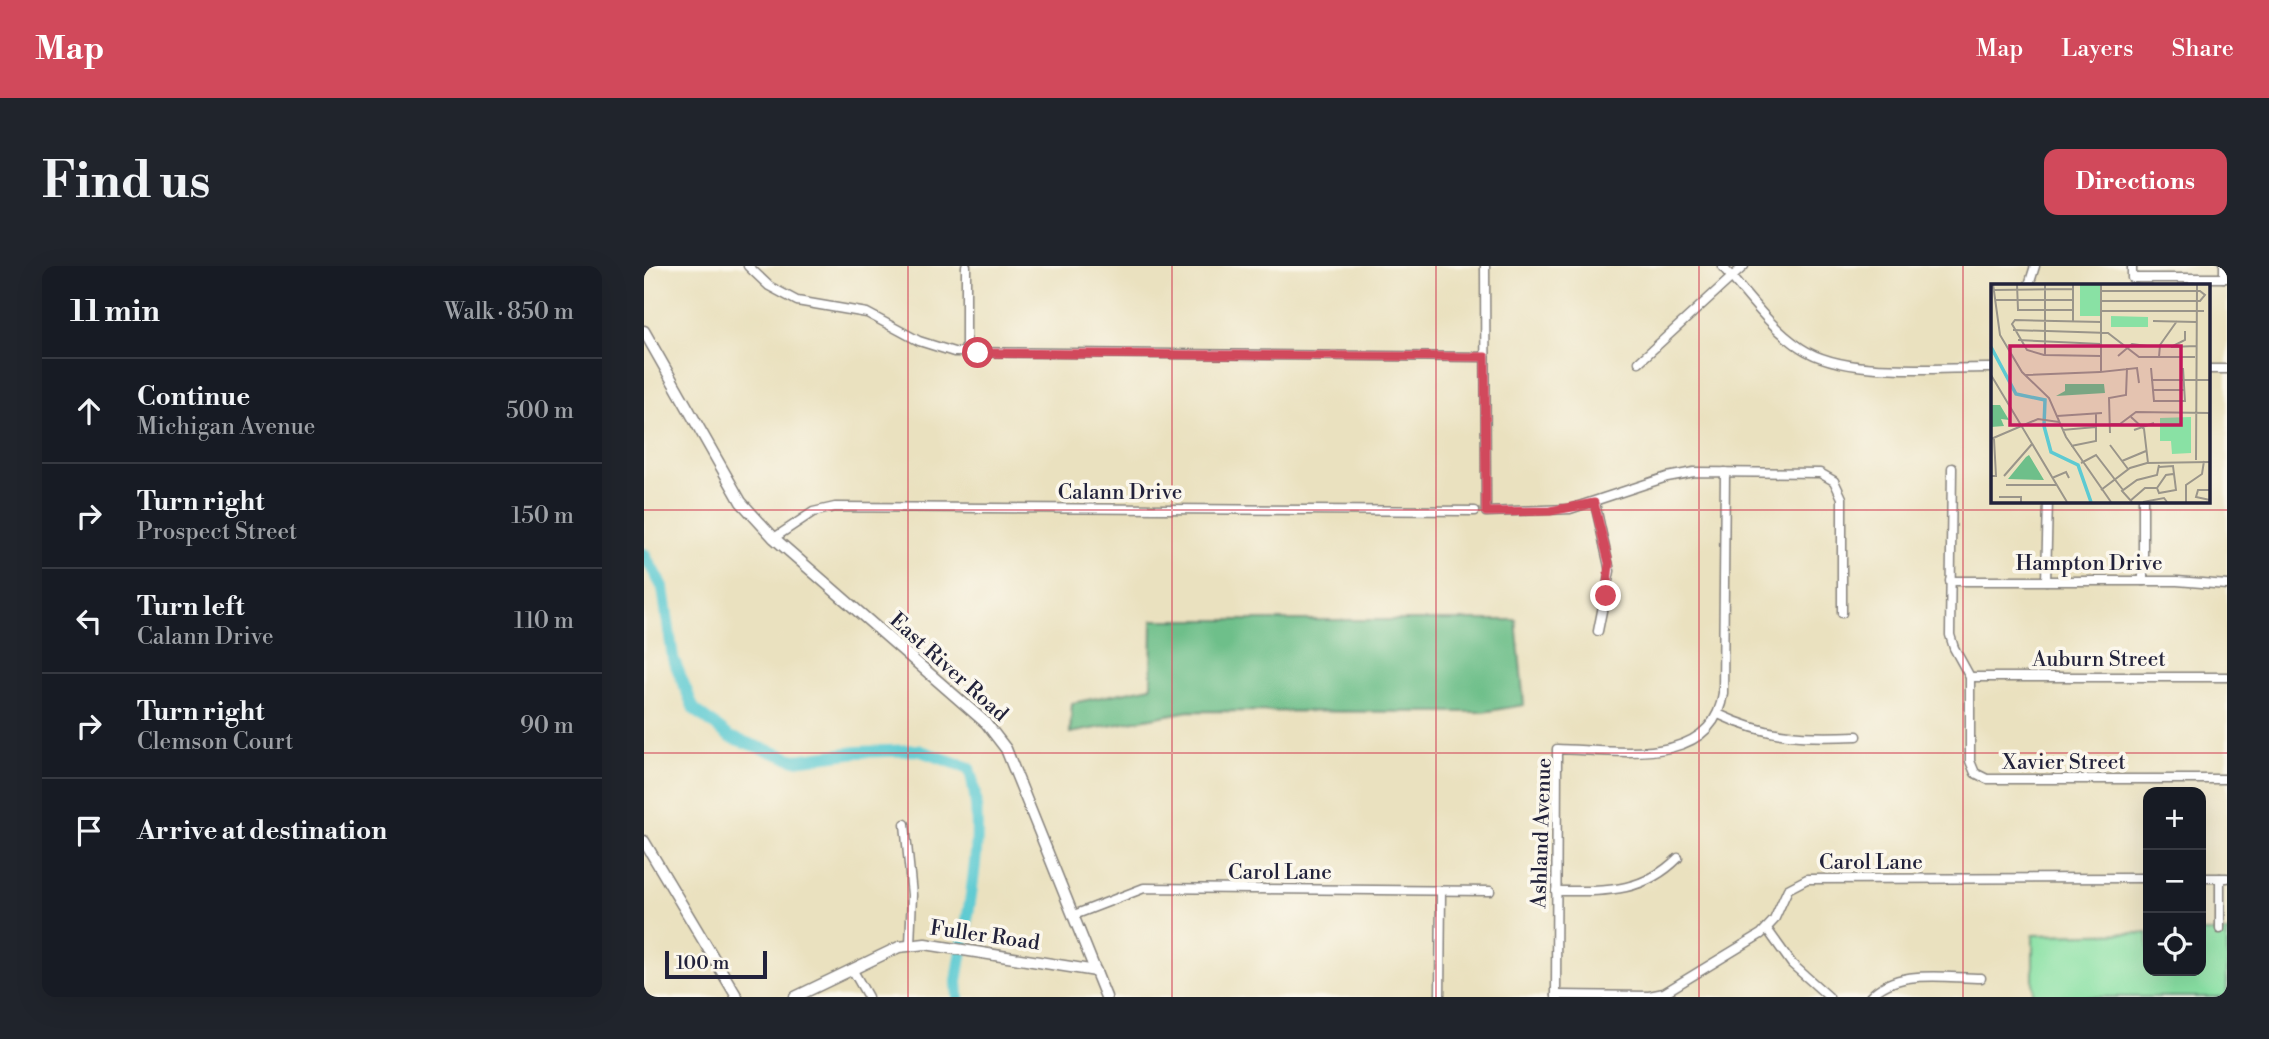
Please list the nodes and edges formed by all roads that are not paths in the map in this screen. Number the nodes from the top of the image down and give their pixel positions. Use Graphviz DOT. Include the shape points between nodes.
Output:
graph roads {
  1 [pos="748,266"];
  2 [pos="966,266"];
  3 [pos="1485,266"];
  4 [pos="1722,266"];
  5 [pos="1744,266"];
  6 [pos="2035,266"];
  7 [pos="2132,266"];
  8 [pos="2224,266"];
  9 [pos="1732,277"];
  10 [pos="2225,278"];
  11 [pos="2029,284"];
  12 [pos="644,331"];
  13 [pos="966,353"];
  14 [pos="1485,357"];
  15 [pos="1639,362"];
  16 [pos="1991,368"];
  17 [pos="1952,468"];
  18 [pos="1725,471"];
  19 [pos="2048,502"];
  20 [pos="2143,502"];
  21 [pos="1594,503"];
  22 [pos="1475,512"];
  23 [pos="774,538"];
  24 [pos="1950,581"];
  25 [pos="2046,581"];
  26 [pos="2143,581"];
  27 [pos="2227,585"];
  28 [pos="1842,613"];
  29 [pos="1598,631"];
  30 [pos="1970,677"];
  31 [pos="2227,677"];
  32 [pos="1718,714"];
  33 [pos="1857,736"];
  34 [pos="2227,779"];
  35 [pos="905,824"];
  36 [pos="644,841"];
  37 [pos="1678,858"];
  38 [pos="2143,878"];
  39 [pos="2206,878"];
  40 [pos="2224,878"];
  41 [pos="1441,891"];
  42 [pos="1490,891"];
  43 [pos="1556,891"];
  44 [pos="1074,915"];
  45 [pos="1767,929"];
  46 [pos="2220,929"];
  47 [pos="910,945"];
  48 [pos="852,968"];
  49 [pos="1096,971"];
  50 [pos="1980,978"];
  51 [pos="1674,993"];
  52 [pos="1556,996"];
  53 [pos="737,997"];
  54 [pos="795,997"];
  55 [pos="868,997"];
  56 [pos="1106,997"];
  57 [pos="1440,997"];
  58 [pos="1829,997"];
  59 [pos="1870,997"];
  1 -- 13 [label="street" via="769,286 797,301 867,313 929,345"];
  2 -- 13 [label="street"];
  3 -- 14 [label="street"];
  4 -- 9 [label="street"];
  5 -- 9 [label="street"];
  6 -- 11 [label="street"];
  7 -- 10 [label="street" via="2132,278"];
  8 -- 10 [label="street"];
  9 -- 15 [label="street"];
  9 -- 16 [label="street" via="1786,337 1828,361 1857,367"];
  12 -- 23 [label="street, East River Road" via="741,502"];
  13 -- 14 [label="street"];
  14 -- 21 [label="street" via="1486,512 1550,511"];
  17 -- 24 [label="street, Xavier Street"];
  18 -- 21 [label="street" via="1667,477"];
  18 -- 28 [label="street" via="1812,472 1834,481 1842,498"];
  18 -- 32 [label="street" via="1723,693"];
  19 -- 25 [label="street"];
  20 -- 26 [label="street"];
  21 -- 29 [label="street" via="1610,571"];
  22 -- 23 [label="street, Calann Drive" via="835,507 813,512"];
  23 -- 44 [label="street, East River Road" via="997,735 1014,763"];
  24 -- 25 [label="street, Hampton Drive"];
  24 -- 30 [label="street, Xavier Street" via="1951,642"];
  25 -- 26 [label="street, Hampton Drive"];
  26 -- 27 [label="street, Hampton Drive"];
  30 -- 31 [label="street, Auburn Street"];
  30 -- 34 [label="street, Xavier Street" via="1970,764 1982,778"];
  32 -- 33 [label="street" via="1778,736"];
  32 -- 43 [label="street, Ashland Avenue" via="1697,739 1672,749 1557,749"];
  35 -- 47 [label="street" via="912,895"];
  36 -- 53 [label="street"];
  37 -- 43 [label="street" via="1652,880 1630,888"];
  38 -- 45 [label="street, Carol Lane" via="1807,880 1788,888"];
  39 -- 40 [label="street"];
  40 -- 46 [label="street"];
  41 -- 42 [label="street, Carol Lane"];
  41 -- 44 [label="street, Carol Lane" via="1143,888"];
  41 -- 57 [label="street"];
  43 -- 52 [label="street, Ashland Avenue"];
  44 -- 49 [label="street, East River Road"];
  45 -- 51 [label="street"];
  45 -- 58 [label="street" via="1792,964"];
  47 -- 48 [label="street, Fuller Road"];
  47 -- 49 [label="street, Fuller Road"];
  48 -- 54 [label="street, Fuller Road"];
  48 -- 55 [label="street"];
  49 -- 56 [label="street, East River Road"];
  50 -- 59 [label="street" via="1904,978 1887,983"];
  51 -- 52 [label="street"];
}
